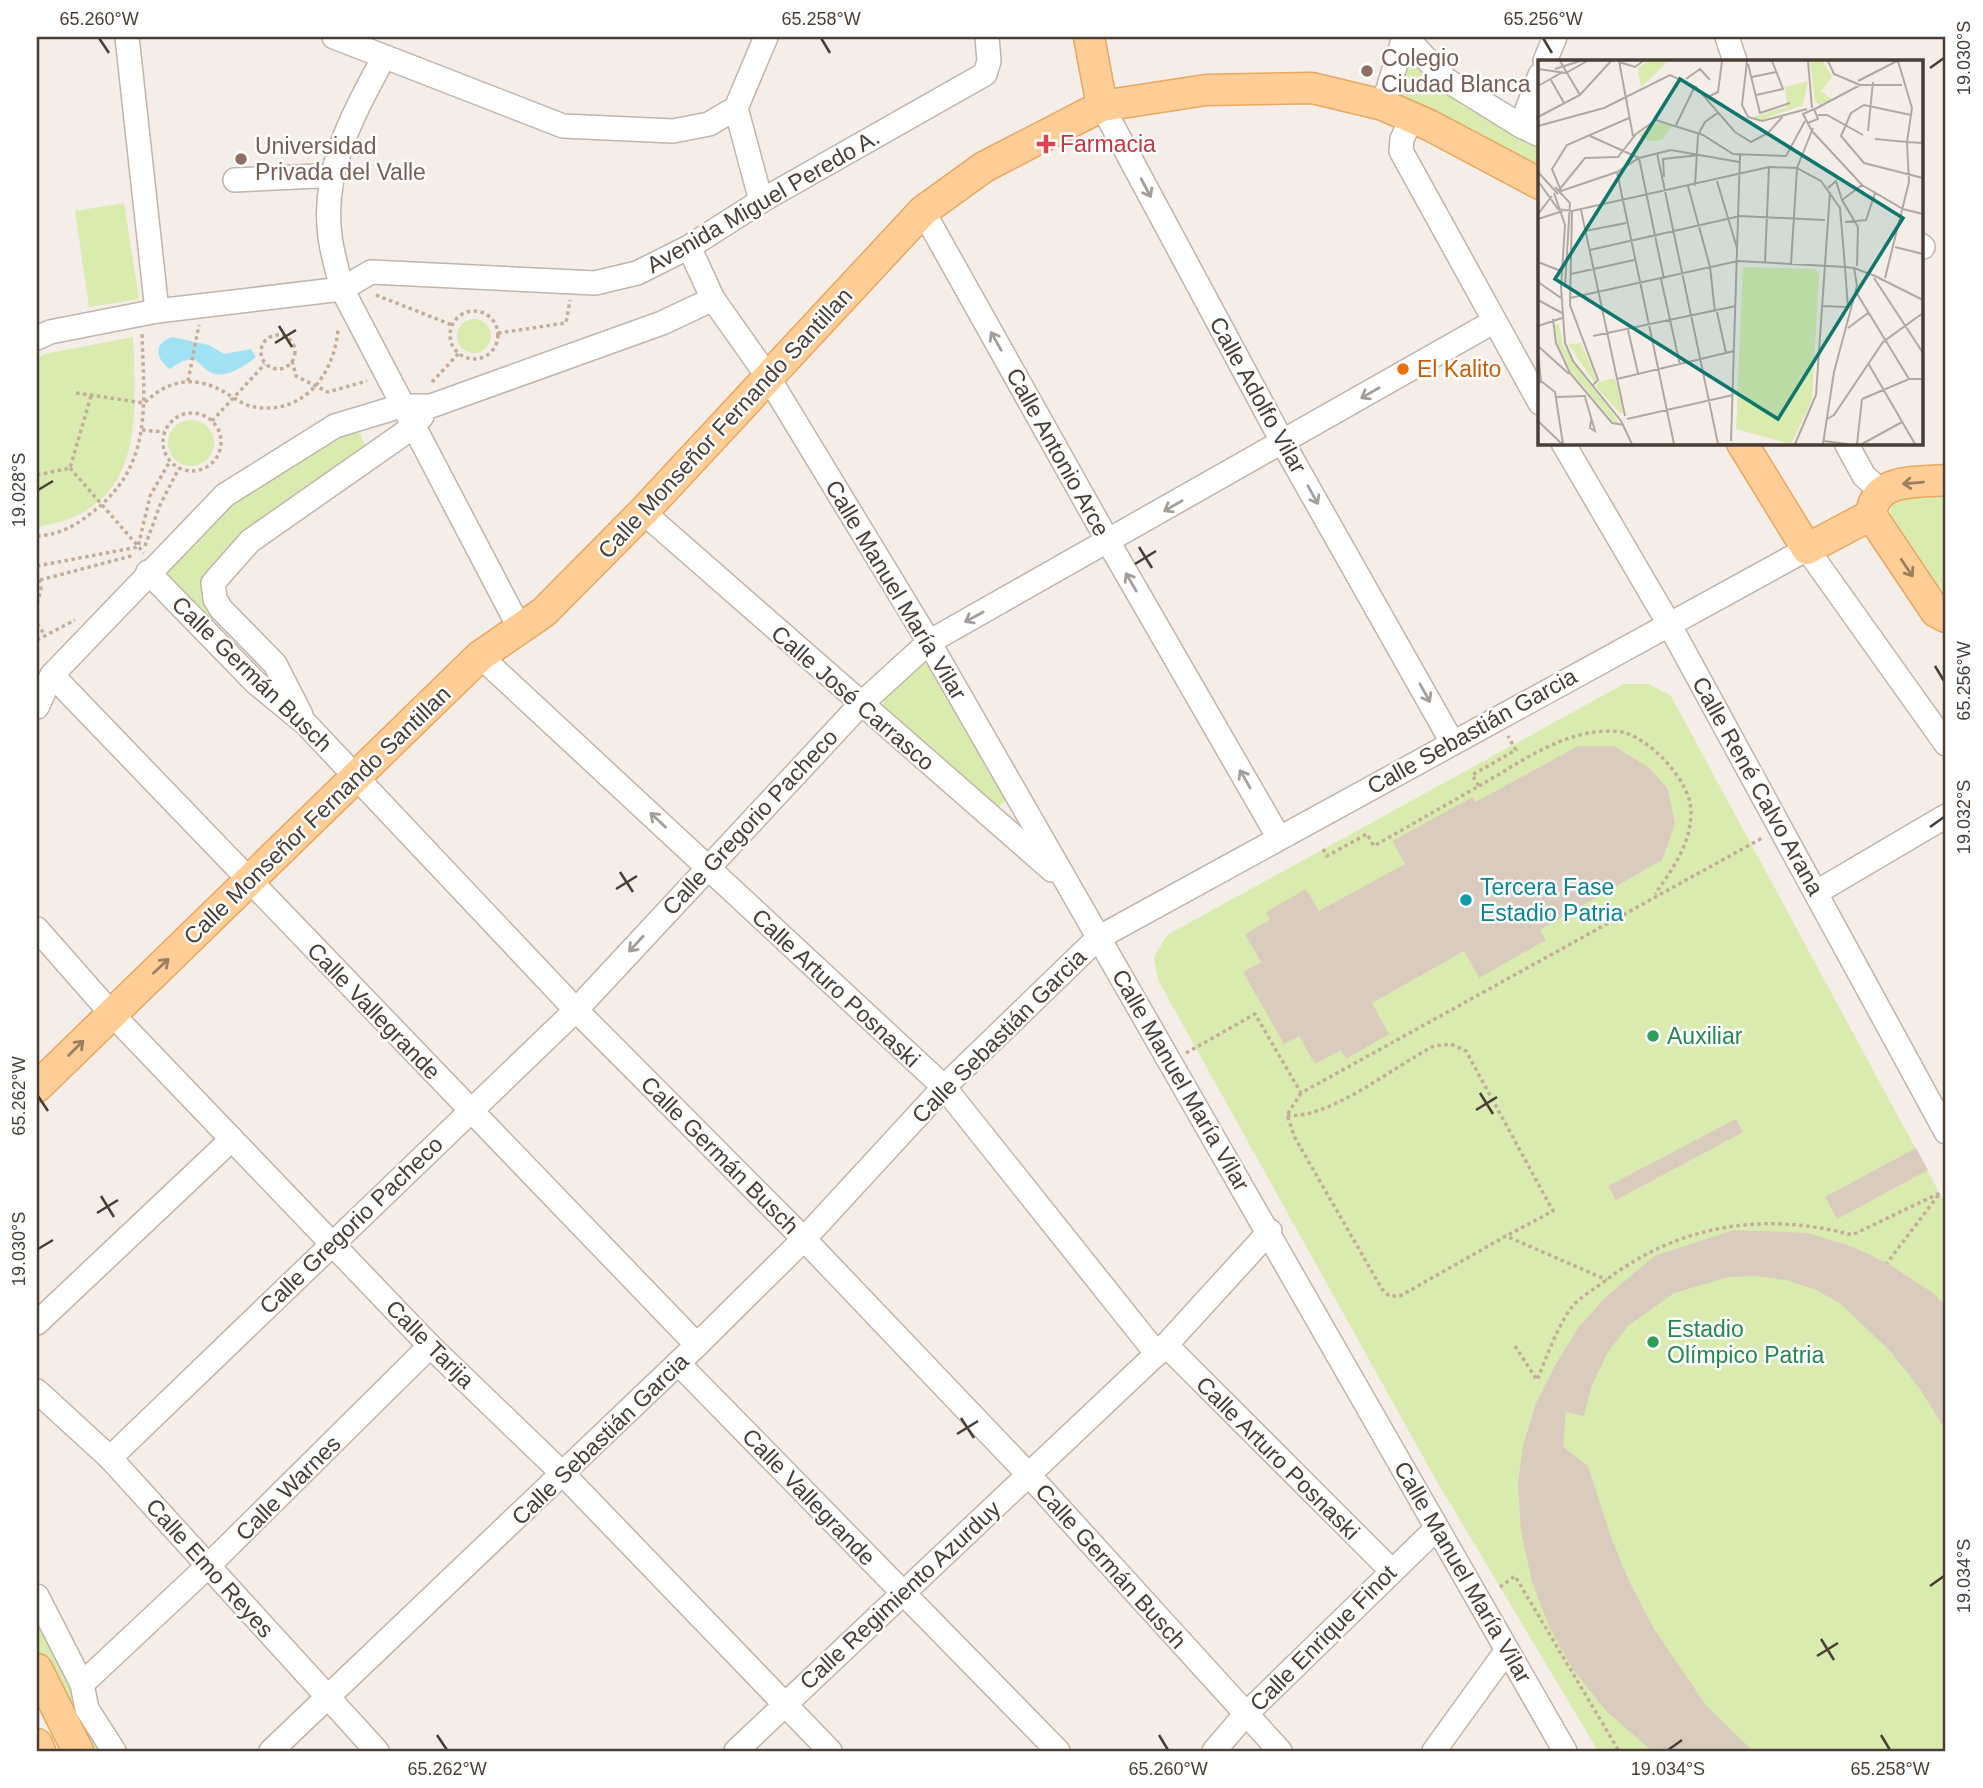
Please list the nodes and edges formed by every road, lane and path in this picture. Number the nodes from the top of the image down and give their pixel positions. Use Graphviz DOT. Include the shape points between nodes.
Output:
graph roads {
  1 [pos="128,37"];
  2 [pos="334,37"];
  3 [pos="766,37"];
  4 [pos="987,37"];
  5 [pos="1089,37"];
  6 [pos="1405,37"];
  7 [pos="1555,37"];
  8 [pos="1727,37"];
  9 [pos="384,57"];
  10 [pos="1545,60"];
  11 [pos="1735,60"];
  12 [pos="1538,86"];
  13 [pos="1382,105"];
  14 [pos="1102,106"];
  15 [pos="736,108"];
  16 [pos="1412,118"];
  17 [pos="1530,130"];
  18 [pos="331,179"];
  19 [pos="235,180"];
  20 [pos="1538,183"];
  21 [pos="761,201"];
  22 [pos="923,211"];
  23 [pos="689,247"];
  24 [pos="573,282"];
  25 [pos="346,287"];
  26 [pos="713,299"];
  27 [pos="149,312"];
  28 [pos="1493,322"];
  29 [pos="452,325"];
  30 [pos="498,333"];
  31 [pos="197,336"];
  32 [pos="37,338"];
  33 [pos="459,353"];
  34 [pos="292,361"];
  35 [pos="265,363"];
  36 [pos="386,376"];
  37 [pos="768,377"];
  38 [pos="188,381"];
  39 [pos="317,386"];
  40 [pos="76,394"];
  41 [pos="91,396"];
  42 [pos="234,398"];
  43 [pos="1538,401"];
  44 [pos="144,403"];
  45 [pos="414,411"];
  46 [pos="212,421"];
  47 [pos="142,430"];
  48 [pos="164,432"];
  49 [pos="1283,443"];
  50 [pos="1564,444"];
  51 [pos="1743,444"];
  52 [pos="1847,444"];
  53 [pos="170,461"];
  54 [pos="69,468"];
  55 [pos="179,468"];
  56 [pos="37,475"];
  57 [pos="1946,480"];
  58 [pos="1875,503"];
  59 [pos="102,506"];
  60 [pos="643,512"];
  61 [pos="37,536"];
  62 [pos="1109,543"];
  63 [pos="138,547"];
  64 [pos="1807,549"];
  65 [pos="148,563"];
  66 [pos="37,566"];
  67 [pos="37,573"];
  68 [pos="40,580"];
  69 [pos="37,604"];
  70 [pos="1946,617"];
  71 [pos="37,624"];
  72 [pos="1669,624"];
  73 [pos="520,629"];
  74 [pos="93,631"];
  75 [pos="45,635"];
  76 [pos="37,640"];
  77 [pos="929,642"];
  78 [pos="480,656"];
  79 [pos="45,676"];
  80 [pos="860,705"];
  81 [pos="37,707"];
  82 [pos="1498,717"];
  83 [pos="306,724"];
  84 [pos="1452,742"];
  85 [pos="1946,744"];
  86 [pos="356,779"];
  87 [pos="1479,786"];
  88 [pos="1946,816"];
  89 [pos="1781,828"];
  90 [pos="1279,838"];
  91 [pos="1323,849"];
  92 [pos="706,868"];
  93 [pos="1065,881"];
  94 [pos="250,882"];
  95 [pos="1817,892"];
  96 [pos="1654,896"];
  97 [pos="37,929"];
  98 [pos="1098,938"];
  99 [pos="576,1010"];
  100 [pos="111,1013"];
  101 [pos="1171,1062"];
  102 [pos="37,1087"];
  103 [pos="944,1087"];
  104 [pos="1301,1093"];
  105 [pos="469,1111"];
  106 [pos="1287,1115"];
  107 [pos="1946,1132"];
  108 [pos="232,1139"];
  109 [pos="1270,1231"];
  110 [pos="1506,1236"];
  111 [pos="804,1239"];
  112 [pos="333,1242"];
  113 [pos="1887,1263"];
  114 [pos="1607,1280"];
  115 [pos="37,1323"];
  116 [pos="697,1345"];
  117 [pos="430,1346"];
  118 [pos="1515,1346"];
  119 [pos="1161,1350"];
  120 [pos="678,1363"];
  121 [pos="37,1391"];
  122 [pos="110,1458"];
  123 [pos="563,1474"];
  124 [pos="1028,1474"];
  125 [pos="1437,1528"];
  126 [pos="208,1566"];
  127 [pos="1391,1570"];
  128 [pos="1500,1587"];
  129 [pos="902,1592"];
  130 [pos="37,1596"];
  131 [pos="1507,1650"];
  132 [pos="37,1669"];
  133 [pos="82,1684"];
  134 [pos="37,1697"];
  135 [pos="328,1700"];
  136 [pos="784,1704"];
  137 [pos="1245,1716"];
  138 [pos="37,1744"];
  139 [pos="40,1751"];
  140 [pos="67,1751"];
  141 [pos="78,1751"];
  142 [pos="114,1751"];
  143 [pos="271,1751"];
  144 [pos="377,1751"];
  145 [pos="736,1751"];
  146 [pos="830,1751"];
  147 [pos="1059,1751"];
  148 [pos="1213,1751"];
  149 [pos="1280,1751"];
  150 [pos="1434,1751"];
  151 [pos="1566,1751"];
  152 [pos="1619,1751"];
  1 -- 27 [label="street"];
  2 -- 9 [label="street"];
  3 -- 15 [label="street"];
  4 -- 21 [label="street, Avenida Miguel Peredo A." via="985,74"];
  5 -- 14 [label="main road, Calle Adolfo Vilar"];
  6 -- 13 [label="street"];
  6 -- 17 [label="street" via="1445,79"];
  7 -- 10 [label="street"];
  8 -- 11 [label="street"];
  9 -- 15 [label="street" via="563,127 673,131 709,124"];
  9 -- 18 [label="street" via="343,135"];
  12 -- 17 [label="street"];
  13 -- 14 [label="main road, Calle Monseñor Fernando Santillan" via="1312,88 1206,90"];
  13 -- 16 [label="main road, Calle Monseñor Fernando Santillan"];
  14 -- 22 [label="main road, Calle Monseñor Fernando Santillan" via="984,167"];
  14 -- 49 [label="street, Calle Adolfo Vilar, one-way"];
  15 -- 21 [label="street"];
  16 -- 20 [label="main road, Calle Monseñor Fernando Santillan"];
  16 -- 28 [label="street" via="1401,151"];
  18 -- 19 [label="street"];
  18 -- 25 [label="street" via="330,235"];
  21 -- 23 [label="street, Avenida Miguel Peredo A."];
  22 -- 37 [label="main road, Calle Monseñor Fernando Santillan"];
  62 -- 22 [label="street, Calle Antonio Arce, one-way"];
  23 -- 24 [label="street, Avenida Miguel Peredo A." via="637,273 595,283"];
  23 -- 26 [label="street, Calle Manuel María Vilar"];
  24 -- 25 [label="street, Avenida Miguel Peredo A." via="371,272"];
  24 -- 30 [label="path" via="566,323"];
  25 -- 27 [label="street, Avenida Miguel Peredo A."];
  25 -- 29 [label="path"];
  25 -- 36 [label="street"];
  25 -- 39 [label="path" via="337,344"];
  26 -- 37 [label="street, Calle Manuel María Vilar"];
  26 -- 45 [label="street" via="662,323"];
  27 -- 32 [label="street, Avenida Miguel Peredo A."];
  27 -- 44 [label="path"];
  28 -- 43 [label="street"];
  28 -- 49 [label="street, Calle Gregorio Pacheco, one-way"];
  29 -- 30 [label="path" via="464,314 479,311 492,319"];
  29 -- 33 [label="path" via="451,340"];
  30 -- 33 [label="path" via="494,348 482,357"];
  31 -- 38 [label="path"];
  33 -- 45 [label="path"];
  34 -- 35 [label="path" via="279,369"];
  34 -- 35 [label="path" via="295,350 290,340 273,335 261,347"];
  34 -- 39 [label="path" via="296,376"];
  35 -- 42 [label="path"];
  36 -- 39 [label="path" via="328,392"];
  36 -- 45 [label="street"];
  37 -- 60 [label="main road, Calle Monseñor Fernando Santillan"];
  37 -- 77 [label="street, Calle Manuel María Vilar"];
  38 -- 42 [label="path" via="211,384"];
  38 -- 44 [label="path" via="158,389"];
  39 -- 42 [label="path" via="293,403 269,408 252,407"];
  40 -- 41 [label="path"];
  41 -- 44 [label="path"];
  41 -- 54 [label="path"];
  42 -- 46 [label="path"];
  44 -- 47 [label="path"];
  45 -- 65 [label="street" via="335,426 225,495"];
  45 -- 73 [label="street"];
  45 -- 83 [label="street" via="250,541 213,583 221,610 275,664"];
  46 -- 48 [label="path" via="189,413 174,419"];
  46 -- 55 [label="path" via="220,435 215,458 195,471"];
  47 -- 48 [label="path"];
  47 -- 59 [label="path" via="130,471"];
  48 -- 53 [label="path" via="163,447"];
  49 -- 62 [label="street, Calle Gregorio Pacheco, one-way"];
  49 -- 84 [label="street, Calle Adolfo Vilar, one-way"];
  50 -- 72 [label="street, Calle René Calvo Arana"];
  51 -- 64 [label="main road"];
  52 -- 58 [label="street"];
  53 -- 55 [label="path"];
  53 -- 63 [label="path" via="150,496"];
  54 -- 56 [label="path"];
  54 -- 59 [label="path"];
  55 -- 65 [label="path" via="160,505"];
  57 -- 58 [label="main road, Calle Sebastián Garcia, one-way" via="1894,485"];
  58 -- 64 [label="main road, Calle Sebastián Garcia"];
  58 -- 70 [label="main road, one-way" via="1936,612"];
  59 -- 61 [label="path" via="76,525"];
  59 -- 63 [label="path"];
  60 -- 73 [label="main road, Calle Monseñor Fernando Santillan" via="544,612"];
  60 -- 80 [label="street, Calle José Carrasco"];
  62 -- 77 [label="street, Calle Gregorio Pacheco, one-way"];
  90 -- 62 [label="street, Calle Antonio Arce, one-way"];
  63 -- 65 [label="path"];
  63 -- 66 [label="path"];
  64 -- 72 [label="street, Calle Sebastián Garcia"];
  64 -- 85 [label="street"];
  65 -- 68 [label="path"];
  65 -- 74 [label="street"];
  65 -- 83 [label="street, Calle Germán Busch" via="255,682"];
  67 -- 68 [label="path"];
  68 -- 69 [label="path"];
  71 -- 75 [label="path"];
  72 -- 82 [label="street, Calle Sebastián Garcia"];
  72 -- 89 [label="street, Calle René Calvo Arana"];
  73 -- 78 [label="main road, Calle Monseñor Fernando Santillan"];
  74 -- 75 [label="path" via="84,621 74,620"];
  74 -- 79 [label="street"];
  75 -- 76 [label="path"];
  77 -- 80 [label="street, Calle Gregorio Pacheco"];
  77 -- 93 [label="street, Calle Manuel María Vilar"];
  78 -- 86 [label="main road, Calle Monseñor Fernando Santillan"];
  92 -- 78 [label="street, Calle Arturo Posnaski, one-way"];
  79 -- 81 [label="street"];
  79 -- 94 [label="street, Calle Vallegrande"];
  80 -- 92 [label="street, Calle Gregorio Pacheco"];
  80 -- 93 [label="street, Calle José Carrasco"];
  82 -- 84 [label="street, Calle Sebastián Garcia"];
  82 -- 87 [label="path" via="1516,750 1472,775"];
  83 -- 86 [label="street, Calle Germán Busch"];
  84 -- 90 [label="street, Calle Sebastián Garcia"];
  86 -- 94 [label="main road, Calle Monseñor Fernando Santillan"];
  86 -- 99 [label="street, Calle Germán Busch"];
  87 -- 91 [label="path" via="1374,846 1367,834 1327,856"];
  87 -- 96 [label="path" via="1561,740 1591,732 1625,732 1660,753 1679,780 1691,811 1682,854"];
  88 -- 95 [label="street"];
  89 -- 95 [label="street, Calle René Calvo Arana"];
  89 -- 96 [label="path"];
  90 -- 98 [label="street, Calle Sebastián Garcia"];
  92 -- 99 [label="street, Calle Gregorio Pacheco, one-way"];
  92 -- 103 [label="street, Calle Arturo Posnaski"];
  93 -- 98 [label="street, Calle Manuel María Vilar"];
  100 -- 94 [label="main road, Calle Monseñor Fernando Santillan, one-way"];
  94 -- 105 [label="street, Calle Vallegrande"];
  95 -- 107 [label="street, Calle René Calvo Arana"];
  96 -- 104 [label="path"];
  97 -- 100 [label="street, Calle Tarija"];
  98 -- 101 [label="street, Calle Manuel María Vilar"];
  98 -- 103 [label="street, Calle Sebastián Garcia"];
  99 -- 105 [label="street, Calle Gregorio Pacheco"];
  99 -- 111 [label="street, Calle Germán Busch"];
  102 -- 100 [label="main road, Calle Monseñor Fernando Santillan, one-way"];
  100 -- 108 [label="street, Calle Tarija"];
  101 -- 104 [label="path" via="1255,1014"];
  101 -- 109 [label="street, Calle Manuel María Vilar"];
  103 -- 111 [label="street, Calle Sebastián Garcia"];
  103 -- 119 [label="street, Calle Arturo Posnaski"];
  104 -- 106 [label="path"];
  105 -- 112 [label="street, Calle Gregorio Pacheco"];
  105 -- 116 [label="street, Calle Vallegrande"];
  106 -- 110 [label="path" via="1295,1138 1389,1296 1400,1296"];
  106 -- 110 [label="path" via="1300,1117 1336,1102 1434,1046 1451,1044 1466,1051 1553,1211"];
  108 -- 112 [label="street, Calle Tarija"];
  108 -- 115 [label="street"];
  109 -- 119 [label="street, Calle Regimiento Azurduy"];
  109 -- 125 [label="street, Calle Manuel María Vilar"];
  110 -- 114 [label="path"];
  111 -- 116 [label="street, Calle Sebastián Garcia"];
  111 -- 124 [label="street, Calle Germán Busch"];
  112 -- 117 [label="street, Calle Tarija"];
  112 -- 122 [label="street, Calle Gregorio Pacheco"];
  113 -- 114 [label="path" via="1940,1193 1852,1235 1753,1222 1694,1233 1630,1261"];
  114 -- 118 [label="path" via="1572,1307 1537,1381"];
  116 -- 120 [label="street, Calle Sebastián Garcia"];
  117 -- 123 [label="street, Calle Tarija"];
  117 -- 126 [label="street, Calle Warnes"];
  119 -- 124 [label="street, Calle Regimiento Azurduy"];
  119 -- 127 [label="street, Calle Arturo Posnaski"];
  120 -- 123 [label="street, Calle Sebastián Garcia"];
  120 -- 129 [label="street, Calle Vallegrande"];
  121 -- 122 [label="street, Calle Emo Reyes"];
  122 -- 126 [label="street, Calle Emo Reyes"];
  123 -- 135 [label="street, Calle Sebastián Garcia"];
  123 -- 136 [label="street, Calle Tarija"];
  124 -- 129 [label="street, Calle Regimiento Azurduy"];
  124 -- 137 [label="street, Calle Germán Busch"];
  125 -- 127 [label="street, Calle Enrique Finot"];
  125 -- 131 [label="street, Calle Manuel María Vilar"];
  126 -- 133 [label="street, Calle Warnes"];
  126 -- 135 [label="street, Calle Emo Reyes"];
  127 -- 137 [label="street, Calle Enrique Finot"];
  128 -- 152 [label="path" via="1515,1576"];
  129 -- 136 [label="street, Calle Regimiento Azurduy"];
  129 -- 147 [label="street, Calle Vallegrande"];
  130 -- 133 [label="street"];
  131 -- 150 [label="street"];
  131 -- 151 [label="street, Calle Manuel María Vilar"];
  132 -- 141 [label="main road"];
  133 -- 142 [label="street" via="87,1709"];
  134 -- 140 [label="main road"];
  135 -- 143 [label="street, Calle Sebastián Garcia"];
  135 -- 144 [label="street, Calle Emo Reyes"];
  136 -- 145 [label="street, Calle Regimiento Azurduy"];
  136 -- 146 [label="street, Calle Tarija"];
  137 -- 148 [label="street, Calle Enrique Finot"];
  137 -- 149 [label="street, Calle Germán Busch"];
  138 -- 139 [label="main road"];
}
